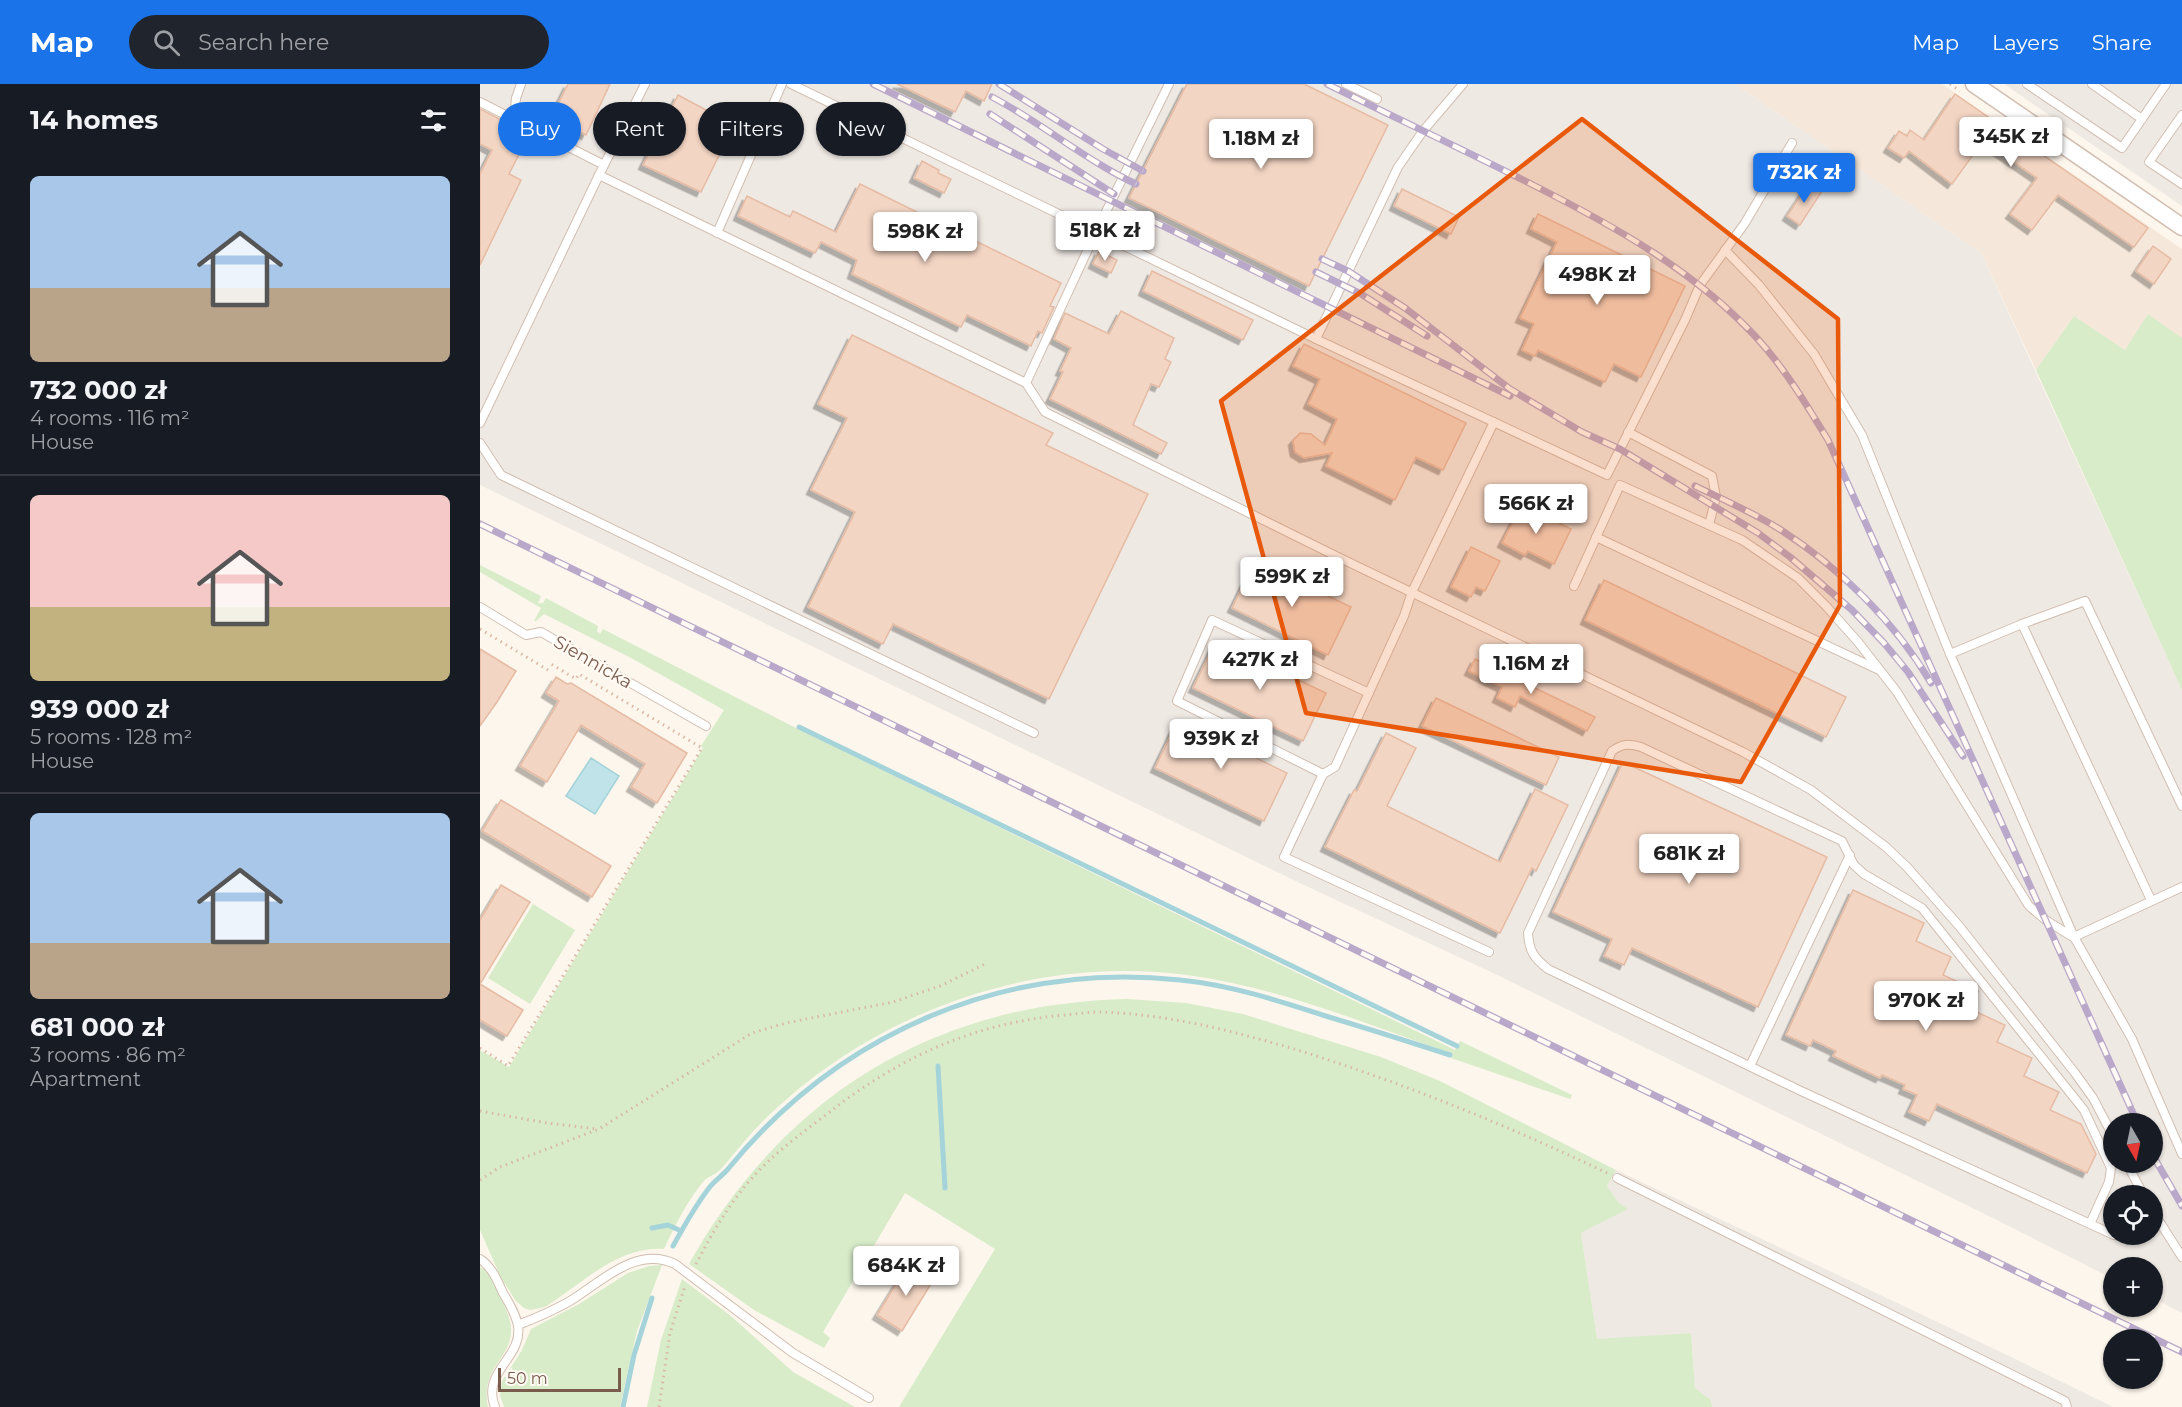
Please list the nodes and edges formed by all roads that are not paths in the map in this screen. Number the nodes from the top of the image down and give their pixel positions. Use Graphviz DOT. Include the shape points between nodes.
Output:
graph roads {
  1 [pos="521,84"];
  2 [pos="645,84"];
  3 [pos="782,84"];
  4 [pos="791,84"];
  5 [pos="1169,84"];
  6 [pos="1346,84"];
  7 [pos="1463,84"];
  8 [pos="1974,84"];
  9 [pos="2027,84"];
  10 [pos="2092,84"];
  11 [pos="2166,84"];
  12 [pos="1377,99"];
  13 [pos="480,102"];
  14 [pos="516,102"];
  15 [pos="498,111"];
  16 [pos="2182,115"];
  17 [pos="2142,119"];
  18 [pos="1792,143"];
  19 [pos="581,153"];
  20 [pos="604,165"];
  21 [pos="599,174"];
  22 [pos="2182,184"];
  23 [pos="2182,227"];
  24 [pos="1096,232"];
  25 [pos="717,233"];
  26 [pos="1725,250"];
  27 [pos="1316,339"];
  28 [pos="1026,382"];
  29 [pos="1494,422"];
  30 [pos="480,423"];
  31 [pos="1628,432"];
  32 [pos="480,443"];
  33 [pos="1709,525"];
  34 [pos="1596,537"];
  35 [pos="1574,586"];
  36 [pos="1412,592"];
  37 [pos="480,607"];
  38 [pos="2022,624"];
  39 [pos="1950,654"];
  40 [pos="1882,672"];
  41 [pos="1369,693"];
  42 [pos="706,726"];
  43 [pos="1034,733"];
  44 [pos="1323,774"];
  45 [pos="2182,806"];
  46 [pos="1850,855"];
  47 [pos="2182,887"];
  48 [pos="2151,900"];
  49 [pos="2074,937"];
  50 [pos="1489,952"];
  51 [pos="1750,1066"];
  52 [pos="2103,1117"];
  53 [pos="2182,1154"];
  54 [pos="1617,1178"];
  55 [pos="2090,1224"];
  56 [pos="2163,1228"];
  57 [pos="2103,1230"];
  58 [pos="2182,1257"];
  59 [pos="480,1259"];
  60 [pos="518,1325"];
  61 [pos="869,1398"];
  62 [pos="495,1407"];
  63 [pos="2067,1407"];
  1 -- 14 [label="lane"];
  2 -- 20 [label="lane"];
  3 -- 25 [label="lane"];
  4 -- 24 [label="lane"];
  5 -- 24 [label="lane"];
  6 -- 12 [label="lane"];
  7 -- 27 [label="lane" via="1398,166"];
  8 -- 23 [label="street"];
  9 -- 17 [label="lane" via="2122,148"];
  10 -- 17 [label="lane"];
  11 -- 17 [label="lane"];
  13 -- 15 [label="lane"];
  16 -- 22 [label="lane" via="2149,162"];
  18 -- 26 [label="lane"];
  19 -- 20 [label="lane"];
  20 -- 21 [label="lane"];
  21 -- 25 [label="lane"];
  21 -- 30 [label="lane"];
  24 -- 27 [label="lane"];
  24 -- 28 [label="lane"];
  25 -- 28 [label="lane"];
  26 -- 31 [label="lane" via="1700,285"];
  26 -- 39 [label="lane" via="1814,354 1862,435"];
  27 -- 29 [label="lane"];
  28 -- 36 [label="lane" via="1044,412"];
  29 -- 31 [label="lane" via="1607,475"];
  29 -- 36 [label="lane"];
  31 -- 33 [label="lane" via="1712,476 1716,497"];
  32 -- 43 [label="lane" via="501,475"];
  33 -- 34 [label="lane" via="1620,485"];
  33 -- 40 [label="lane" via="1742,540 1798,578"];
  34 -- 35 [label="lane"];
  34 -- 40 [label="lane"];
  36 -- 41 [label="lane"];
  36 -- 52 [label="lane" via="1743,752 1811,790 1862,827 1908,867 1960,927 2075,1073"];
  37 -- 42 [label="lane, Siennicka" via="526,635 541,632"];
  38 -- 39 [label="lane"];
  38 -- 45 [label="lane" via="2085,601"];
  38 -- 48 [label="lane"];
  39 -- 49 [label="lane"];
  40 -- 49 [label="lane" via="2029,906"];
  41 -- 44 [label="lane" via="1335,767"];
  41 -- 44 [label="lane" via="1212,620 1177,701"];
  44 -- 50 [label="lane" via="1284,857"];
  46 -- 51 [label="lane"];
  46 -- 51 [label="lane" via="1842,841 1641,747 1621,745 1612,751 1528,933 1533,957 1548,969"];
  46 -- 55 [label="lane" via="1864,874 1922,908 2084,1110 2111,1168 2109,1182"];
  47 -- 48 [label="lane"];
  48 -- 49 [label="lane"];
  49 -- 53 [label="lane" via="2132,1040"];
  51 -- 55 [label="lane"];
  54 -- 63 [label="lane" via="2065,1401"];
  55 -- 57 [label="lane"];
  56 -- 58 [label="lane"];
  59 -- 60 [label="lane" via="487,1263"];
  60 -- 61 [label="lane" via="558,1308 617,1270 658,1258 690,1275 793,1353"];
  60 -- 62 [label="lane" via="515,1347 493,1384"];
}
